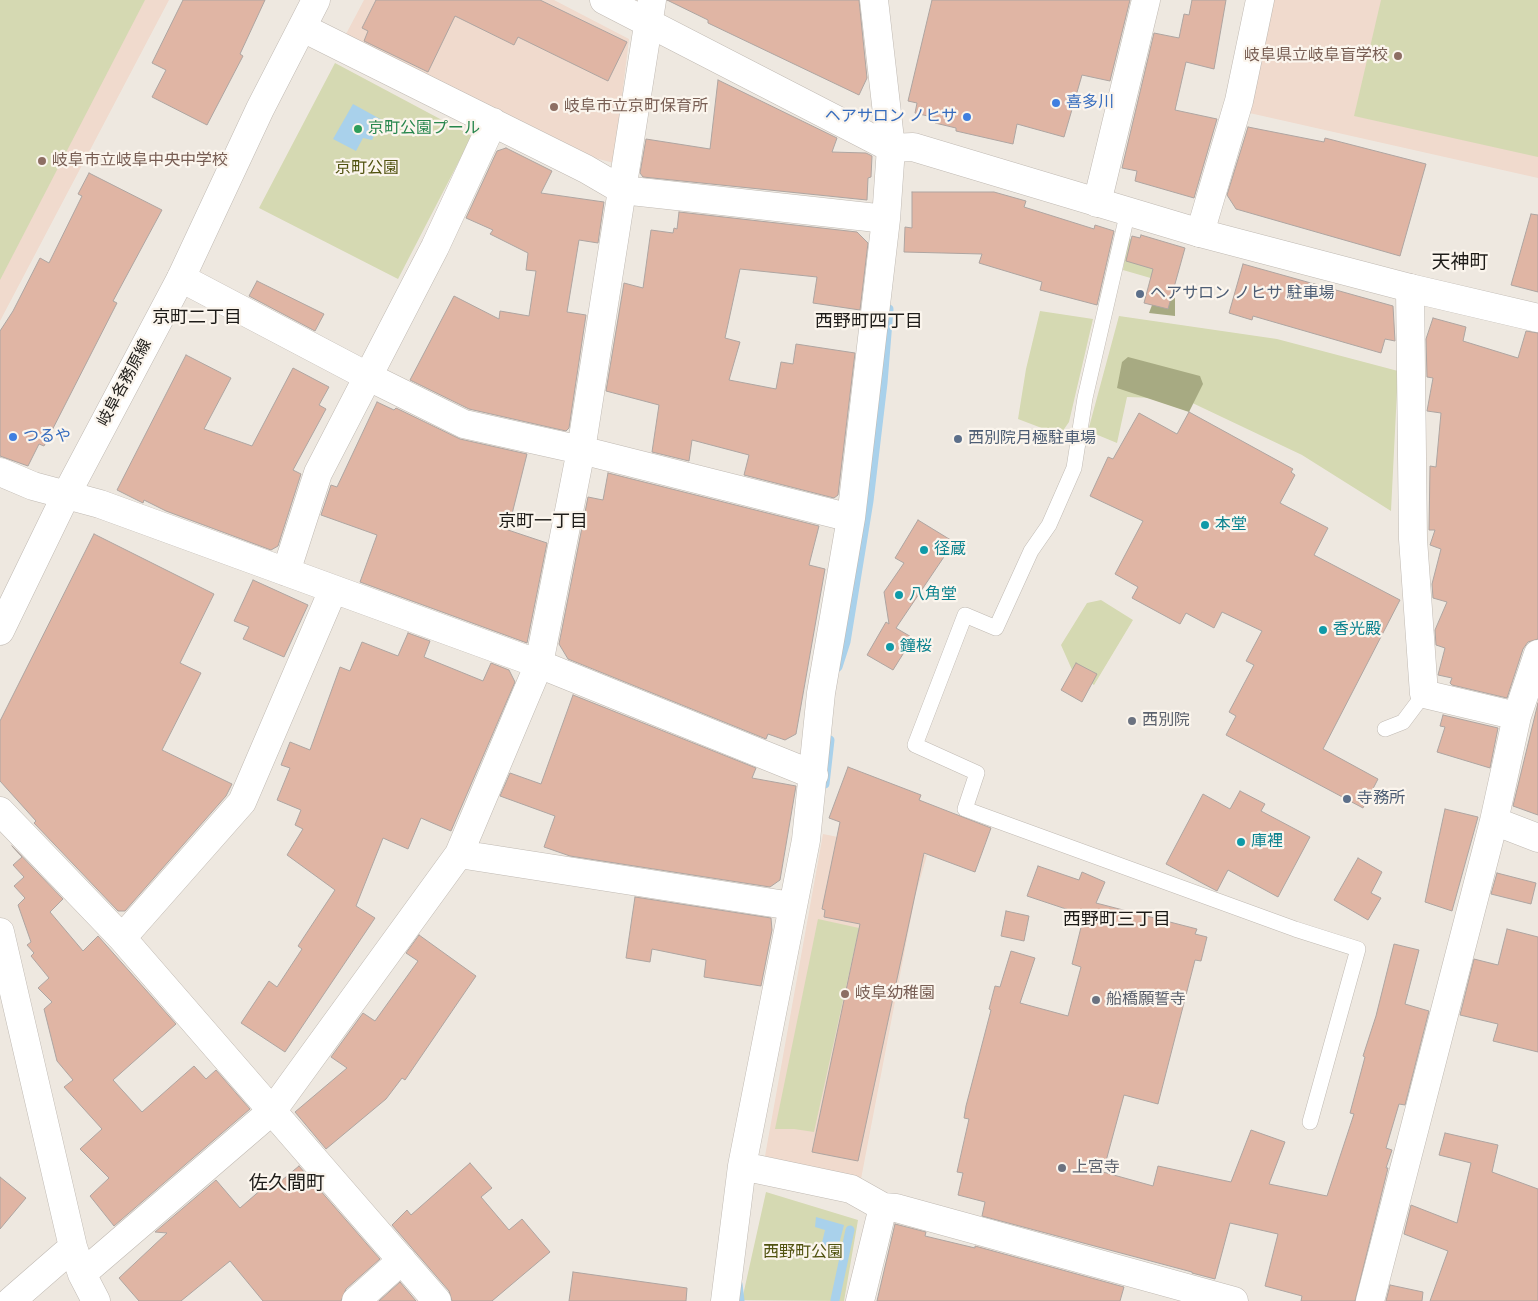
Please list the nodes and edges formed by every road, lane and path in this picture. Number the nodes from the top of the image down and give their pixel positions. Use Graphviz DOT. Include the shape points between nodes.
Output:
graph roads {
  1 [pos="316,0"];
  2 [pos="604,0"];
  3 [pos="874,0"];
  4 [pos="1146,0"];
  5 [pos="1260,0"];
  6 [pos="650,11"];
  7 [pos="303,28"];
  8 [pos="493,122"];
  9 [pos="891,148"];
  10 [pos="622,190"];
  11 [pos="1098,203"];
  12 [pos="1128,211"];
  13 [pos="886,219"];
  14 [pos="1200,232"];
  15 [pos="181,278"];
  16 [pos="1410,288"];
  17 [pos="1538,318"];
  18 [pos="367,376"];
  19 [pos="581,450"];
  20 [pos="0,472"];
  21 [pos="66,495"];
  22 [pos="852,518"];
  23 [pos="286,572"];
  24 [pos="333,590"];
  25 [pos="0,632"];
  26 [pos="1538,654"];
  27 [pos="539,664"];
  28 [pos="1424,694"];
  29 [pos="1517,716"];
  30 [pos="1385,729"];
  31 [pos="814,775"];
  32 [pos="0,811"];
  33 [pos="1494,821"];
  34 [pos="1538,838"];
  35 [pos="459,854"];
  36 [pos="792,906"];
  37 [pos="0,932"];
  38 [pos="122,938"];
  39 [pos="273,1110"];
  40 [pos="1310,1122"];
  41 [pos="742,1166"];
  42 [pos="883,1207"];
  43 [pos="73,1247"];
  44 [pos="402,1260"];
  45 [pos="82,1274"];
  46 [pos="1175,1293"];
  47 [pos="11,1301"];
  48 [pos="96,1301"];
  49 [pos="356,1301"];
  50 [pos="437,1301"];
  51 [pos="725,1301"];
  52 [pos="860,1301"];
  53 [pos="1234,1301"];
  54 [pos="1370,1301"];
  1 -- 7 [label="street, 岐阜各務原線"];
  2 -- 6 [label="street"];
  3 -- 9 [label="street"];
  4 -- 11 [label="street"];
  5 -- 14 [label="street" via="1239,101"];
  6 -- 9 [label="street"];
  6 -- 10 [label="street"];
  7 -- 8 [label="street"];
  7 -- 15 [label="street, 岐阜各務原線" via="260,109"];
  8 -- 10 [label="street"];
  8 -- 18 [label="street" via="435,247"];
  9 -- 11 [label="street" via="913,147"];
  9 -- 13 [label="street"];
  10 -- 13 [label="street"];
  10 -- 19 [label="street"];
  11 -- 12 [label="street"];
  12 -- 14 [label="street"];
  12 -- 40 [label="lane" via="1085,398 1074,468 996,628 966,615 915,745 977,772 966,809 1295,930 1358,948"];
  13 -- 22 [label="street"];
  14 -- 16 [label="street"];
  15 -- 18 [label="street"];
  15 -- 21 [label="street, 岐阜各務原線"];
  16 -- 17 [label="street"];
  16 -- 28 [label="street" via="1413,539"];
  18 -- 19 [label="street" via="464,424"];
  18 -- 23 [label="street" via="318,473"];
  19 -- 22 [label="street"];
  19 -- 27 [label="street"];
  20 -- 21 [label="street"];
  21 -- 23 [label="street" via="100,504"];
  21 -- 25 [label="street, 岐阜各務原線"];
  22 -- 31 [label="street" via="821,693"];
  23 -- 24 [label="street"];
  24 -- 27 [label="street"];
  24 -- 38 [label="street" via="242,802"];
  26 -- 29 [label="street"];
  27 -- 31 [label="street"];
  27 -- 35 [label="street"];
  28 -- 29 [label="street"];
  28 -- 30 [label="lane" via="1403,722"];
  29 -- 33 [label="street"];
  31 -- 36 [label="street" via="806,840"];
  32 -- 38 [label="street"];
  33 -- 34 [label="street"];
  33 -- 54 [label="street"];
  35 -- 36 [label="street"];
  35 -- 39 [label="street"];
  36 -- 41 [label="street"];
  37 -- 43 [label="street"];
  38 -- 39 [label="street"];
  39 -- 44 [label="street"];
  39 -- 45 [label="street"];
  41 -- 42 [label="street" via="851,1189"];
  41 -- 51 [label="street"];
  42 -- 46 [label="street" via="896,1208"];
  42 -- 52 [label="street"];
  43 -- 45 [label="street"];
  43 -- 47 [label="street"];
  44 -- 49 [label="street"];
  44 -- 50 [label="street"];
  45 -- 48 [label="street"];
  46 -- 53 [label="street"];
}
